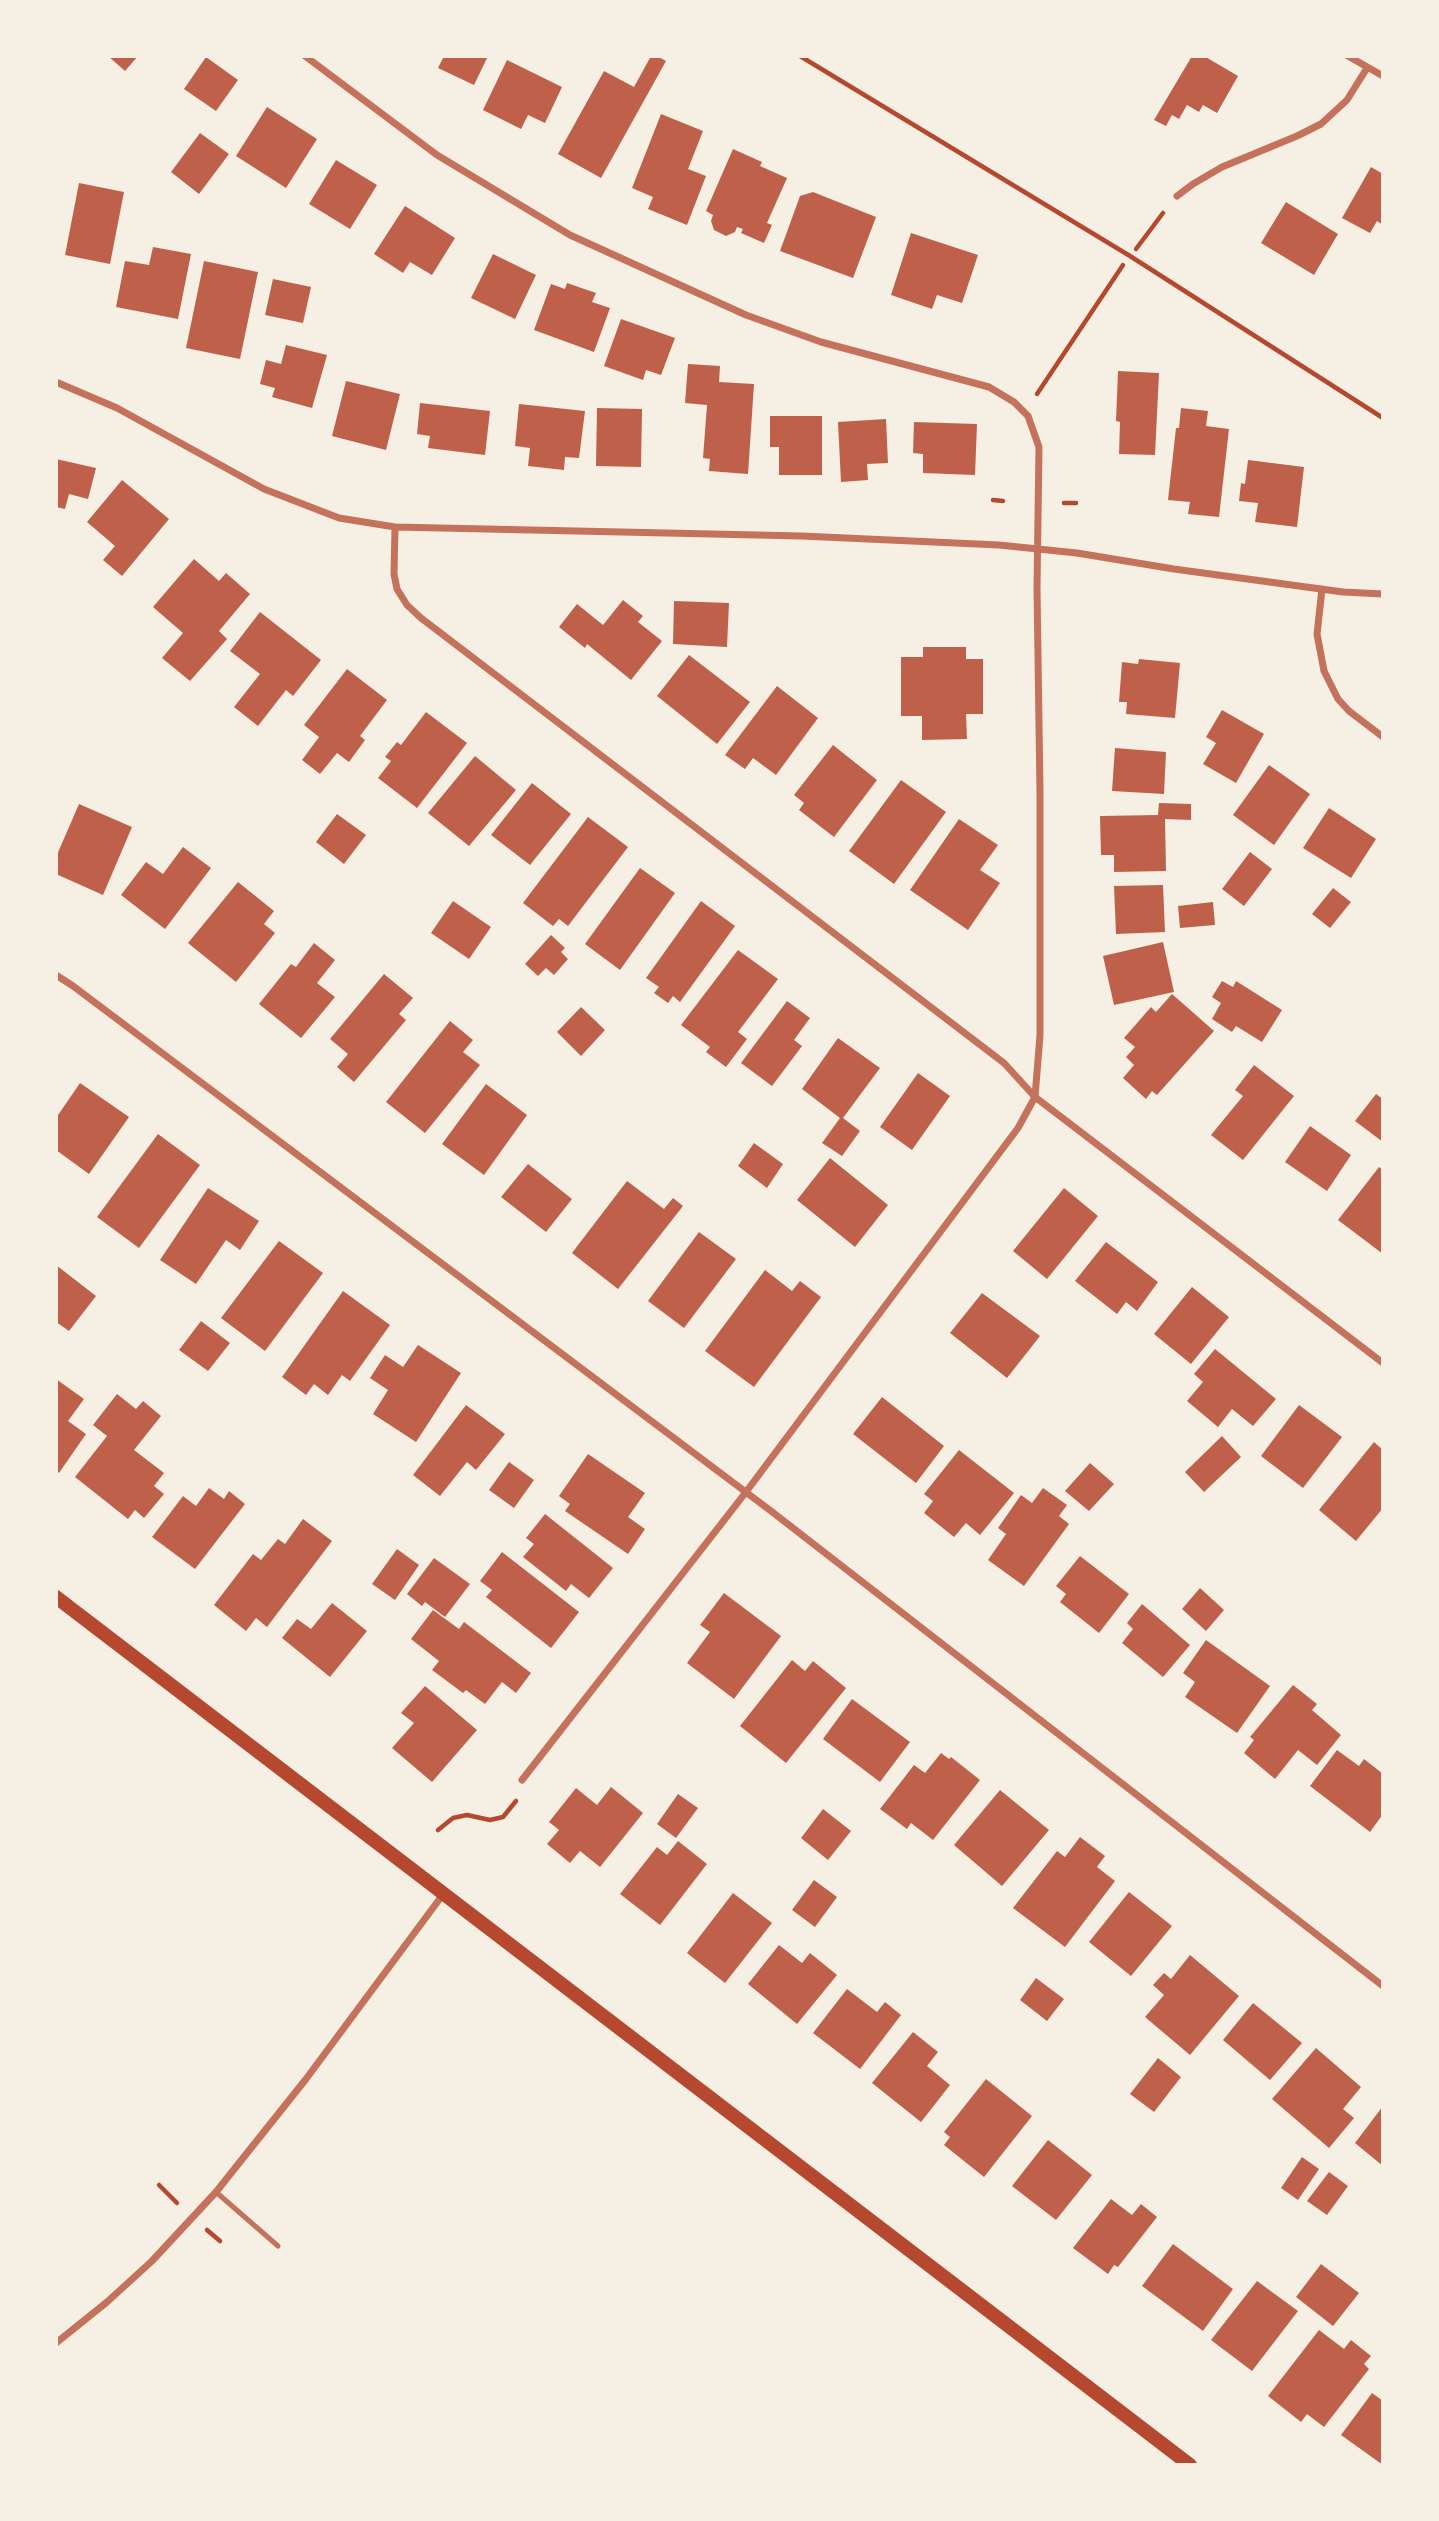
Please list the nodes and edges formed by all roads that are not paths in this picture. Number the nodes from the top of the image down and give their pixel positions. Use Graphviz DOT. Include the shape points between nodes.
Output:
graph roads {
  1 [pos="305,56"];
  2 [pos="1348,56"];
  3 [pos="1367,68"];
  4 [pos="1383,76"];
  5 [pos="1177,197"];
  6 [pos="56,382"];
  7 [pos="395,527"];
  8 [pos="1038,549"];
  9 [pos="1322,589"];
  10 [pos="1383,594"];
  11 [pos="1383,737"];
  12 [pos="56,975"];
  13 [pos="1035,1097"];
  14 [pos="1383,1363"];
  15 [pos="746,1492"];
  16 [pos="56,1597"];
  17 [pos="522,1780"];
  18 [pos="444,1894"];
  19 [pos="1383,1986"];
  20 [pos="216,2192"];
  21 [pos="278,2246"];
  22 [pos="56,2343"];
  23 [pos="1189,2465"];
  1 -- 8 [label="street" via="437,155 570,235 746,316 821,342 982,384 1008,398 1032,422 1039,447"];
  2 -- 3 [label="street"];
  3 -- 4 [label="street"];
  3 -- 5 [label="street" via="1347,100 1321,124 1222,167"];
  6 -- 7 [label="street" via="117,408 264,489 339,518"];
  7 -- 8 [label="street" via="802,536"];
  7 -- 13 [label="street" via="394,574 407,605 1004,1063"];
  8 -- 9 [label="street"];
  8 -- 13 [label="street" via="1040,1008"];
  9 -- 10 [label="street"];
  9 -- 11 [label="street" via="1318,634 1324,671 1338,699"];
  12 -- 15 [label="street"];
  13 -- 14 [label="street"];
  13 -- 15 [label="street" via="1018,1128"];
  15 -- 17 [label="street"];
  15 -- 19 [label="street"];
  16 -- 18 [label="main road"];
  18 -- 20 [label="street"];
  18 -- 23 [label="main road"];
  20 -- 21 [label="lane"];
  20 -- 22 [label="street" via="152,2261"];
}
